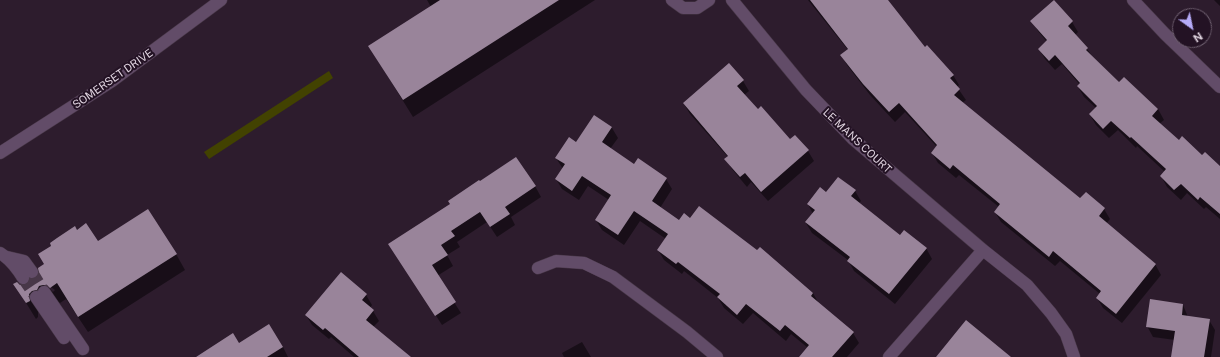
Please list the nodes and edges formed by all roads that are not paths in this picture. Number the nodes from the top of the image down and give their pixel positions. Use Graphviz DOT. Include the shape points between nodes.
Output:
graph roads {
  1 [pos="221,0"];
  2 [pos="672,0"];
  3 [pos="709,0"];
  4 [pos="732,0"];
  5 [pos="1133,0"];
  6 [pos="1220,87"];
  7 [pos="0,153"];
  8 [pos="983,250"];
  9 [pos="4,255"];
  10 [pos="538,268"];
  11 [pos="28,275"];
  12 [pos="64,338"];
  13 [pos="83,349"];
  14 [pos="717,357"];
  15 [pos="889,357"];
  16 [pos="1074,357"];
  1 -- 7 [label="street, SOMERSET DRIVE" via="112,81"];
  2 -- 3 [label="street" via="683,8 697,8"];
  4 -- 8 [label="street, LE MANS COURT" via="806,90 853,139"];
  5 -- 6 [label="street"];
  8 -- 15 [label="street"];
  8 -- 16 [label="street, LE MANS COURT" via="1028,285 1066,334"];
  9 -- 11 [label="street" via="18,270"];
  10 -- 14 [label="street" via="556,261 584,263 613,277"];
  12 -- 13 [label="street" via="40,294"];
}
